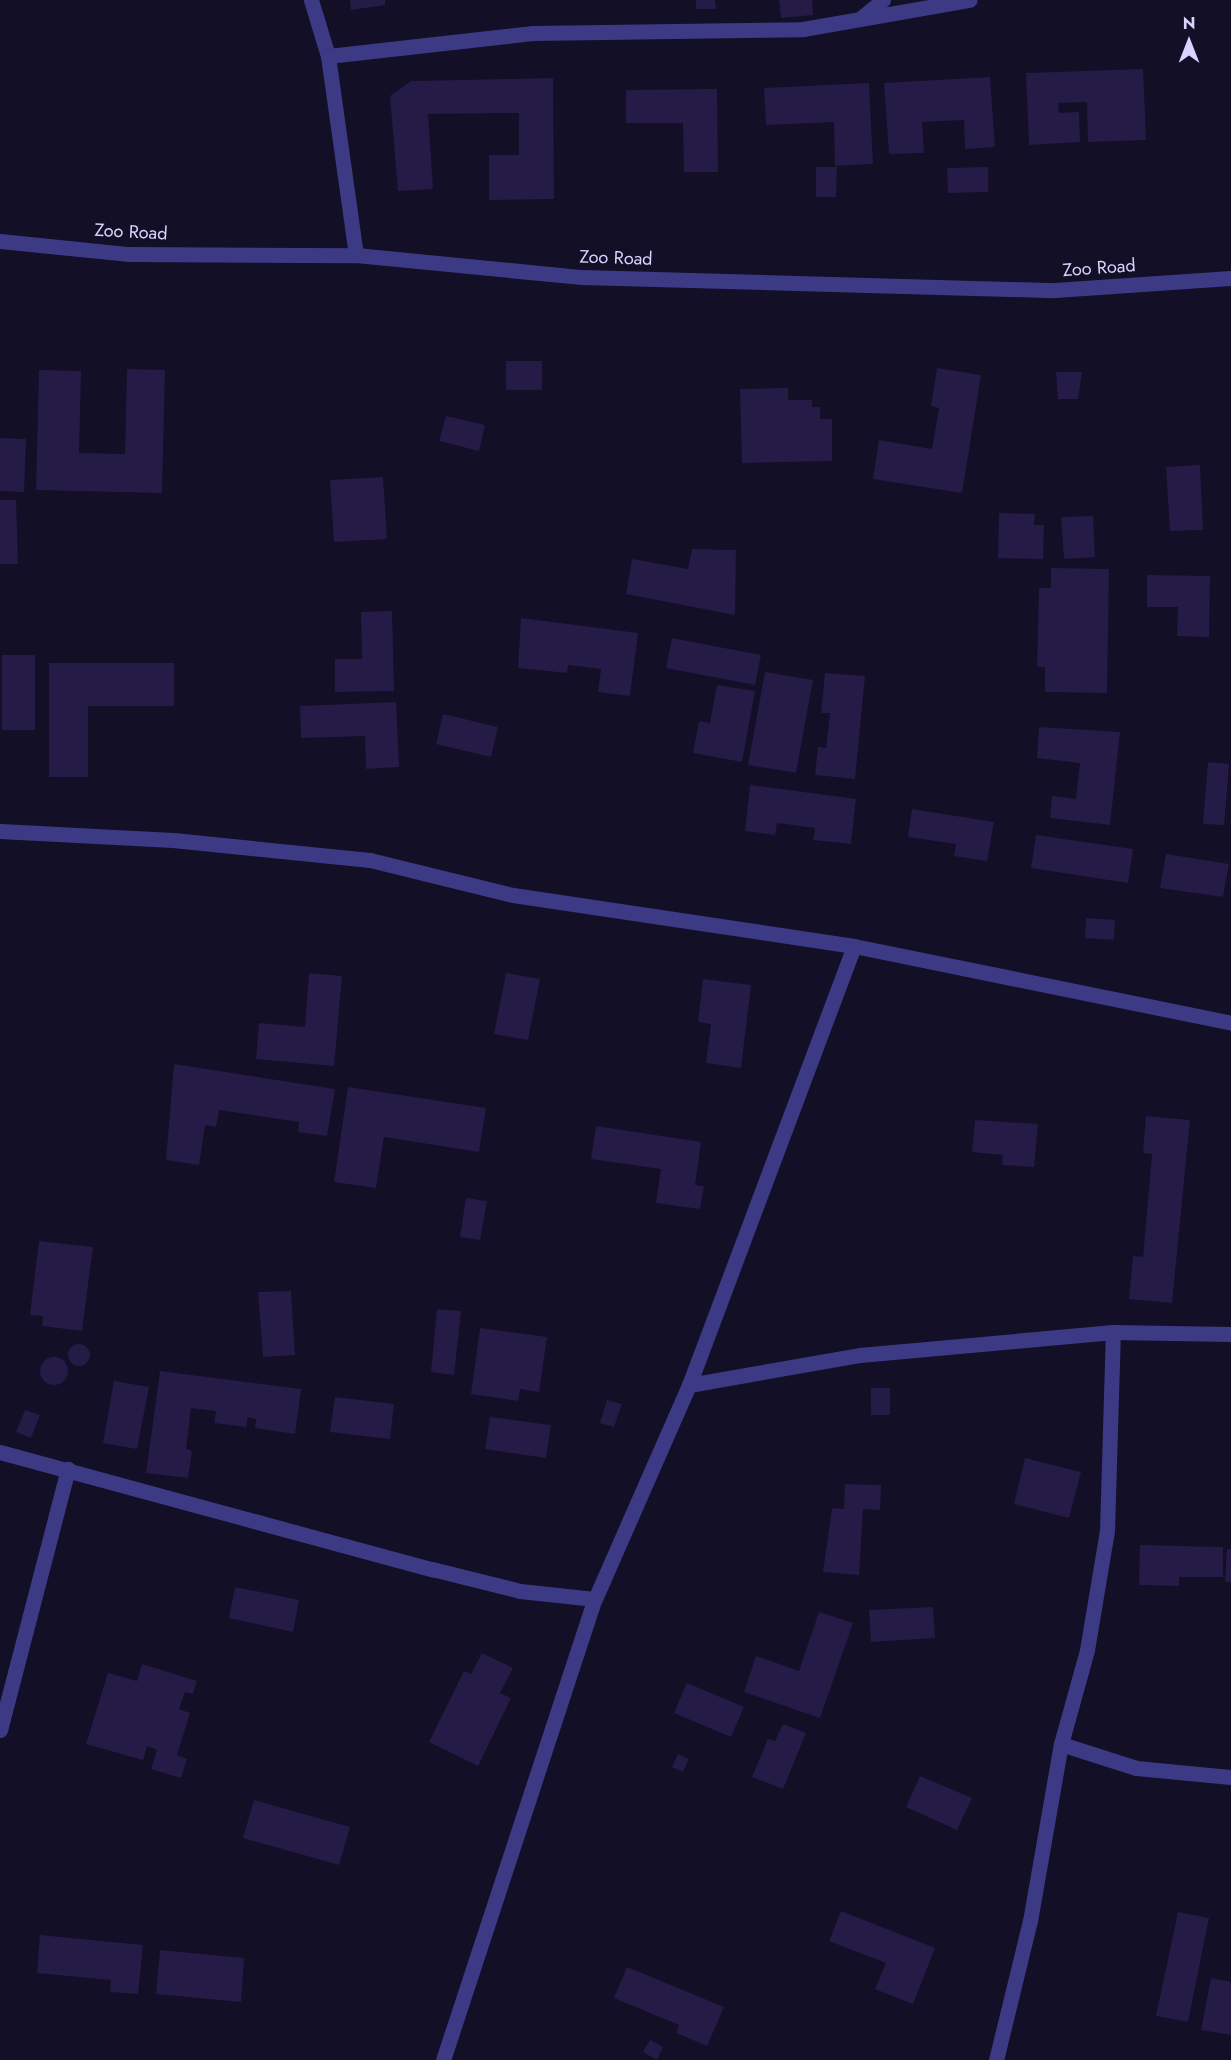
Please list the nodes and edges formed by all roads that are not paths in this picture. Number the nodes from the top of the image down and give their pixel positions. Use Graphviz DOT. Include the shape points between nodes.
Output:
graph roads {
  1 [pos="311,0"];
  2 [pos="883,0"];
  3 [pos="969,0"];
  4 [pos="862,17"];
  5 [pos="328,56"];
  6 [pos="0,241"];
  7 [pos="356,255"];
  8 [pos="1231,278"];
  9 [pos="0,831"];
  10 [pos="854,946"];
  11 [pos="1231,1023"];
  12 [pos="1113,1332"];
  13 [pos="1231,1334"];
  14 [pos="689,1385"];
  15 [pos="0,1452"];
  16 [pos="68,1470"];
  17 [pos="594,1599"];
  18 [pos="0,1730"];
  19 [pos="1061,1744"];
  20 [pos="1231,1777"];
  21 [pos="443,2060"];
  22 [pos="996,2060"];
  1 -- 5 [label="street"];
  2 -- 4 [label="street"];
  3 -- 4 [label="street"];
  4 -- 5 [label="street" via="803,29 532,33"];
  5 -- 7 [label="street"];
  6 -- 7 [label="street, Zoo Road" via="129,254"];
  7 -- 8 [label="street, Zoo Road" via="582,277 1032,290"];
  9 -- 10 [label="street" via="173,840 370,860 513,895"];
  10 -- 11 [label="street"];
  10 -- 14 [label="street"];
  12 -- 13 [label="street"];
  12 -- 14 [label="street" via="860,1355"];
  12 -- 19 [label="street" via="1107,1531 1087,1650"];
  14 -- 17 [label="street"];
  15 -- 16 [label="street"];
  16 -- 17 [label="street" via="520,1591"];
  16 -- 18 [label="street"];
  17 -- 21 [label="street"];
  19 -- 20 [label="street" via="1136,1768"];
  19 -- 22 [label="street" via="1030,1921"];
}
